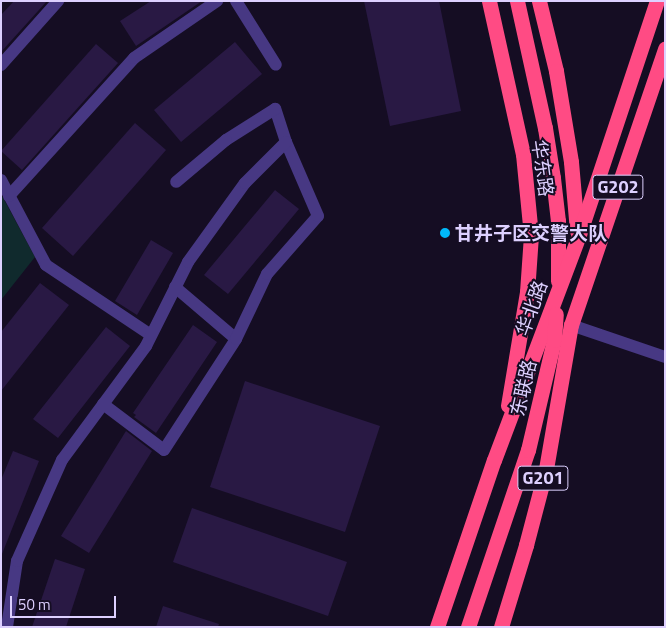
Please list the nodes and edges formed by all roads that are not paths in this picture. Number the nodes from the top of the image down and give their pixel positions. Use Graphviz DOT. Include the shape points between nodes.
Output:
graph roads {
  1 [pos="58,1"];
  2 [pos="217,1"];
  3 [pos="236,1"];
  4 [pos="489,1"];
  5 [pos="517,1"];
  6 [pos="539,1"];
  7 [pos="657,1"];
  8 [pos="665,49"];
  9 [pos="276,64"];
  10 [pos="1,65"];
  11 [pos="286,142"];
  12 [pos="1,180"];
  13 [pos="176,182"];
  14 [pos="9,196"];
  15 [pos="578,238"];
  16 [pos="175,288"];
  17 [pos="571,326"];
  18 [pos="151,335"];
  19 [pos="236,339"];
  20 [pos="665,357"];
  21 [pos="103,404"];
  22 [pos="494,460"];
  23 [pos="7,627"];
  24 [pos="437,627"];
  25 [pos="468,627"];
  26 [pos="500,627"];
  1 -- 10 [label="street"];
  2 -- 14 [label="street" via="134,58"];
  3 -- 9 [label="street"];
  4 -- 22 [label="highway, 华东路 / G201" via="523,154 531,235 519,350"];
  5 -- 25 [label="highway, 东联路" via="545,128 556,204 558,279 555,322 543,392 528,450"];
  6 -- 15 [label="highway, 华东路" via="556,71 571,162"];
  7 -- 15 [label="highway, 华北路 / G202"];
  8 -- 17 [label="highway, G202"];
  11 -- 13 [label="street" via="274,108 226,140"];
  11 -- 16 [label="street" via="245,183 188,262"];
  11 -- 19 [label="street" via="318,216 267,274"];
  12 -- 14 [label="street"];
  14 -- 18 [label="street" via="46,265"];
  15 -- 22 [label="highway, 华北路 / G202"];
  16 -- 18 [label="street"];
  16 -- 19 [label="street"];
  17 -- 20 [label="street"];
  17 -- 26 [label="highway, G201" via="546,469"];
  18 -- 21 [label="street"];
  19 -- 21 [label="street" via="164,450"];
  21 -- 23 [label="street" via="62,460 17,561"];
  22 -- 24 [label="highway, 华北路 / G201"];
}
